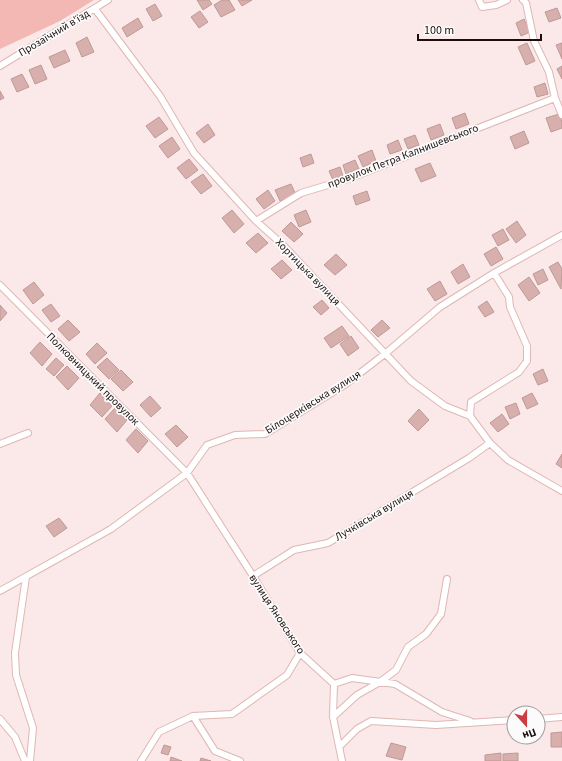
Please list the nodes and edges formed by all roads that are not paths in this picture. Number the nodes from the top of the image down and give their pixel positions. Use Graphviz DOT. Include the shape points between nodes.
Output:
graph roads {
  1 [pos="108,0"];
  2 [pos="480,0"];
  3 [pos="507,0"];
  4 [pos="523,0"];
  5 [pos="95,9"];
  6 [pos="0,66"];
  7 [pos="555,98"];
  8 [pos="562,115"];
  9 [pos="256,221"];
  10 [pos="562,235"];
  11 [pos="494,273"];
  12 [pos="0,285"];
  13 [pos="386,353"];
  14 [pos="470,416"];
  15 [pos="28,433"];
  16 [pos="490,443"];
  17 [pos="0,444"];
  18 [pos="187,472"];
  19 [pos="562,491"];
  20 [pos="253,576"];
  21 [pos="26,577"];
  22 [pos="447,579"];
  23 [pos="0,591"];
  24 [pos="300,653"];
  25 [pos="380,682"];
  26 [pos="334,684"];
  27 [pos="192,716"];
  28 [pos="334,717"];
  29 [pos="562,717"];
  30 [pos="546,718"];
  31 [pos="0,719"];
  32 [pos="506,720"];
  33 [pos="474,722"];
  34 [pos="340,746"];
  35 [pos="25,761"];
  36 [pos="30,761"];
  37 [pos="141,761"];
  38 [pos="240,761"];
  39 [pos="342,761"];
  1 -- 5 [label="street, Прозаїчний в'їзд"];
  2 -- 3 [label="street" via="482,7"];
  4 -- 7 [label="street" via="526,2 534,41 549,72"];
  5 -- 6 [label="street, Прозаїчний в'їзд"];
  5 -- 9 [label="street, Хортицька вулиця" via="160,96 194,153"];
  7 -- 8 [label="street"];
  7 -- 9 [label="street, провулок Петра Калнишевського" via="348,179 301,193"];
  9 -- 13 [label="street, Хортицька вулиця" via="283,245"];
  10 -- 11 [label="street, Білоцерківська вулиця"];
  11 -- 13 [label="street, Білоцерківська вулиця" via="440,307"];
  11 -- 14 [label="street" via="508,296 510,307 527,346 527,361 519,372 472,402"];
  12 -- 18 [label="street, Полковницький провулок"];
  13 -- 14 [label="street, Хортицька вулиця" via="411,381 445,406"];
  13 -- 18 [label="street, Білоцерківська вулиця" via="346,384 265,434 235,435 207,445"];
  14 -- 16 [label="street"];
  15 -- 17 [label="street"];
  16 -- 19 [label="street" via="508,460"];
  16 -- 20 [label="street, Лучківська вулиця" via="328,543 294,550"];
  18 -- 20 [label="street, вулиця Яновського"];
  18 -- 21 [label="street, Білоцерківська вулиця" via="111,529"];
  20 -- 24 [label="street, вулиця Яновського"];
  21 -- 23 [label="street, Білоцерківська вулиця"];
  21 -- 36 [label="street" via="15,653 16,675 33,728"];
  22 -- 25 [label="street" via="442,614 426,634 408,647 396,670"];
  24 -- 26 [label="street, вулиця Яновського"];
  24 -- 27 [label="street" via="287,675 232,714"];
  25 -- 26 [label="street" via="352,678"];
  25 -- 28 [label="street" via="358,695"];
  25 -- 33 [label="street" via="395,684 442,712"];
  26 -- 28 [label="street"];
  27 -- 37 [label="street" via="159,732"];
  27 -- 38 [label="street" via="215,751"];
  28 -- 34 [label="street"];
  29 -- 30 [label="street"];
  31 -- 35 [label="street" via="15,737"];
  32 -- 33 [label="street"];
  33 -- 34 [label="street" via="436,725 371,721 357,729"];
  34 -- 39 [label="street"];
}
